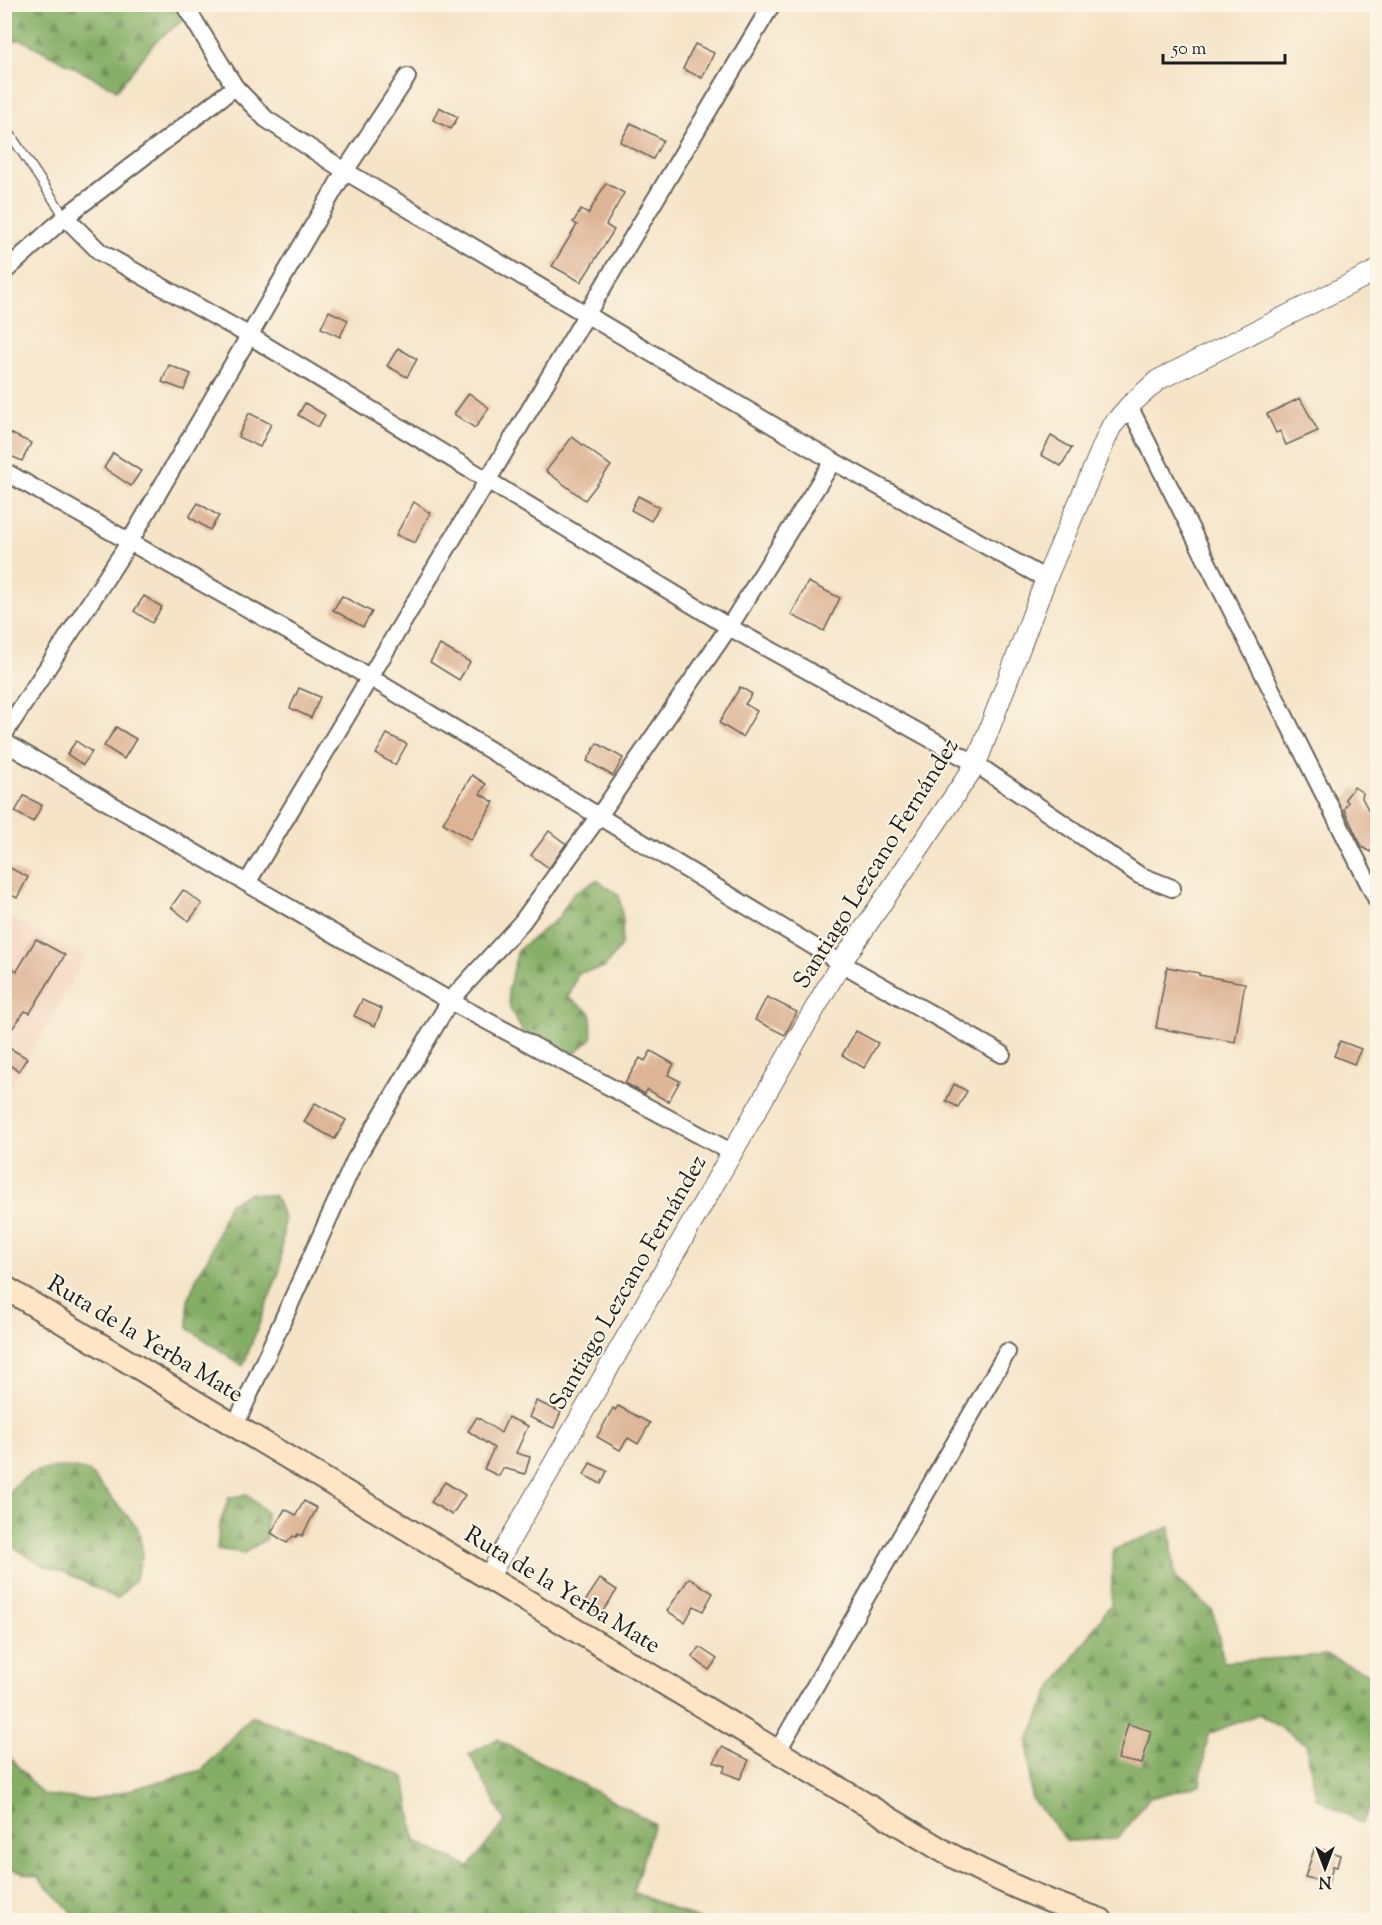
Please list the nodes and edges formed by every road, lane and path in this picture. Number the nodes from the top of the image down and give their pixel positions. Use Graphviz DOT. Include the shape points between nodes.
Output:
graph roads {
  1 [pos="184,4"];
  2 [pos="772,4"];
  3 [pos="407,77"];
  4 [pos="235,87"];
  5 [pos="4,125"];
  6 [pos="345,171"];
  7 [pos="65,217"];
  8 [pos="1377,270"];
  9 [pos="4,272"];
  10 [pos="587,315"];
  11 [pos="250,336"];
  12 [pos="1129,406"];
  13 [pos="833,461"];
  14 [pos="4,471"];
  15 [pos="488,480"];
  16 [pos="129,543"];
  17 [pos="1046,579"];
  18 [pos="729,627"];
  19 [pos="371,678"];
  20 [pos="4,734"];
  21 [pos="4,742"];
  22 [pos="976,764"];
  23 [pos="598,816"];
  24 [pos="247,883"];
  25 [pos="1173,888"];
  26 [pos="1377,902"];
  27 [pos="841,963"];
  28 [pos="450,1000"];
  29 [pos="1002,1054"];
  30 [pos="734,1153"];
  31 [pos="4,1287"];
  32 [pos="1007,1352"];
  33 [pos="235,1426"];
  34 [pos="488,1578"];
  35 [pos="777,1752"];
  36 [pos="1101,1920"];
  1 -- 4 [label="street"];
  2 -- 10 [label="street"];
  3 -- 6 [label="street"];
  4 -- 6 [label="street" via="266,119"];
  4 -- 7 [label="street"];
  5 -- 7 [label="lane"];
  6 -- 10 [label="street"];
  6 -- 11 [label="street"];
  7 -- 9 [label="street"];
  7 -- 11 [label="street" via="100,252"];
  8 -- 12 [label="street, Santiago Lezcano Fernández" via="1158,381"];
  10 -- 13 [label="street"];
  10 -- 15 [label="street"];
  11 -- 15 [label="street"];
  11 -- 16 [label="street"];
  12 -- 17 [label="street, Santiago Lezcano Fernández" via="1112,427"];
  12 -- 26 [label="street"];
  13 -- 17 [label="street"];
  13 -- 18 [label="street"];
  14 -- 16 [label="street"];
  15 -- 18 [label="street"];
  15 -- 19 [label="street"];
  16 -- 19 [label="street"];
  16 -- 20 [label="street"];
  17 -- 22 [label="street, Santiago Lezcano Fernández"];
  18 -- 22 [label="street"];
  18 -- 23 [label="street"];
  19 -- 23 [label="street"];
  19 -- 24 [label="street"];
  21 -- 24 [label="street"];
  22 -- 25 [label="street" via="1139,875"];
  22 -- 27 [label="street, Santiago Lezcano Fernández"];
  23 -- 27 [label="street"];
  23 -- 28 [label="street" via="522,922"];
  24 -- 28 [label="street"];
  27 -- 29 [label="street"];
  27 -- 30 [label="street, Santiago Lezcano Fernández"];
  28 -- 30 [label="street"];
  28 -- 33 [label="street" via="356,1160"];
  30 -- 34 [label="street, Santiago Lezcano Fernández"];
  31 -- 33 [label="main road, Ruta de la Yerba Mate"];
  32 -- 35 [label="street"];
  33 -- 34 [label="main road, Ruta de la Yerba Mate"];
  34 -- 35 [label="main road, Ruta de la Yerba Mate"];
  35 -- 36 [label="main road, Ruta de la Yerba Mate" via="985,1874"];
}
